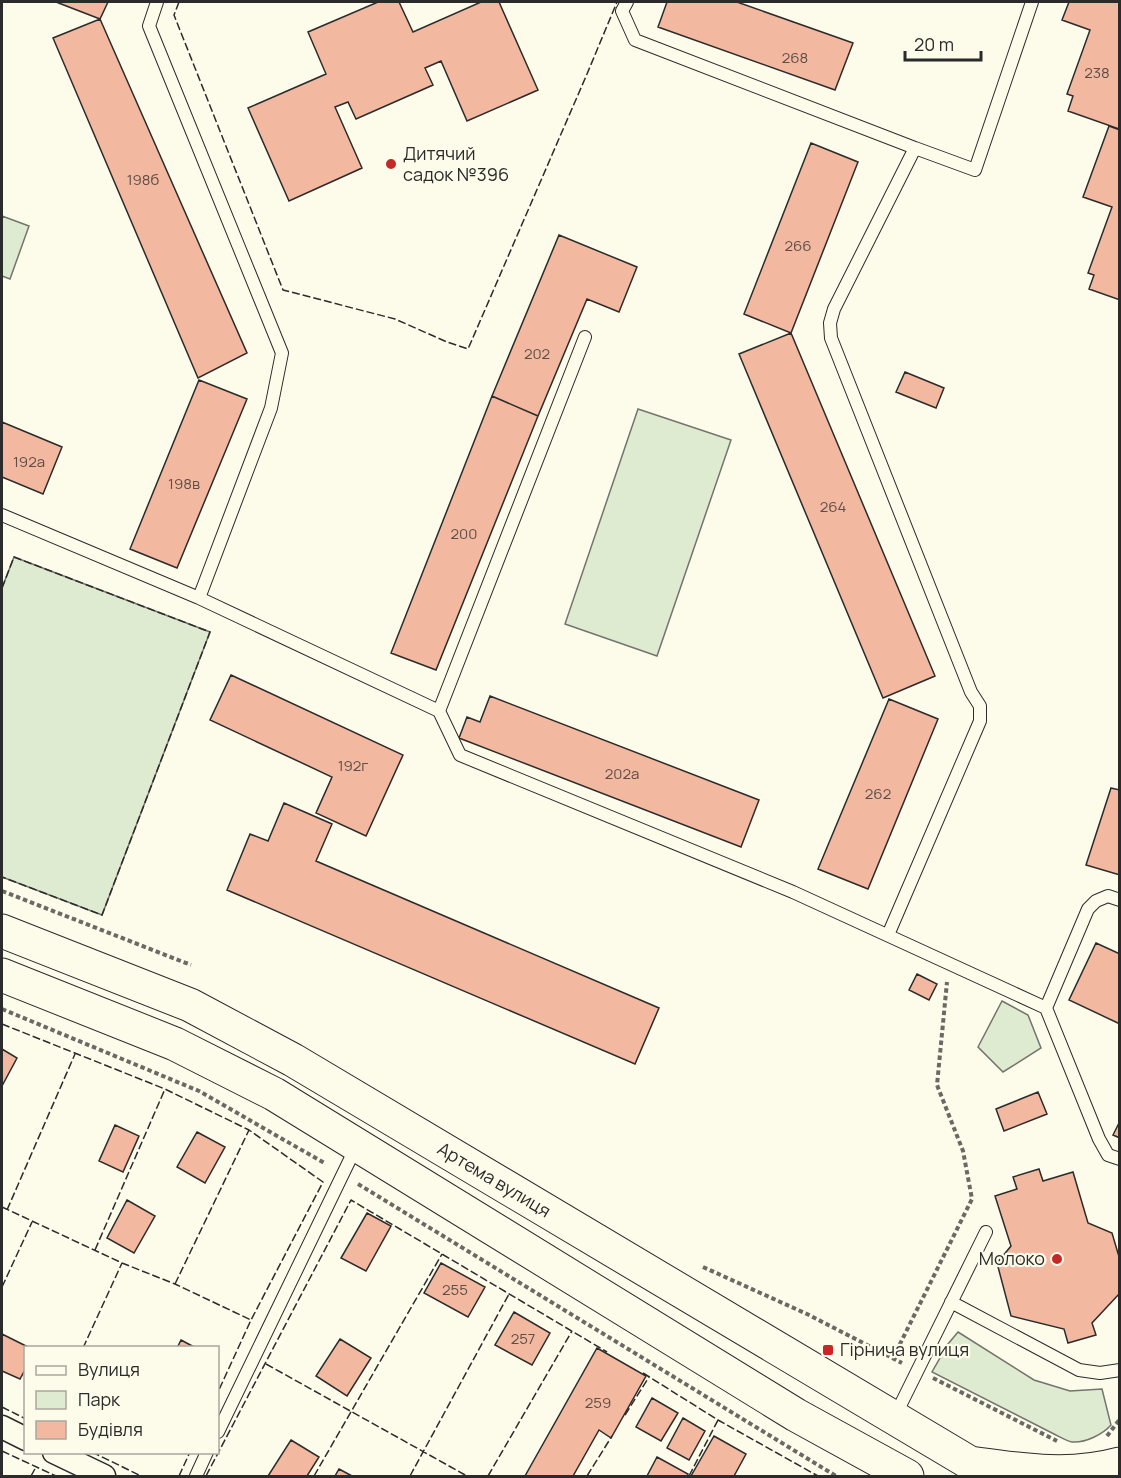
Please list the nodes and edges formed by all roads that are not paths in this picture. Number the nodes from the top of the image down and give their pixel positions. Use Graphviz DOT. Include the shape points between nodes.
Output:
graph roads {
  1 [pos="157,2"];
  2 [pos="627,2"];
  3 [pos="1032,2"];
  4 [pos="915,148"];
  5 [pos="585,338"];
  6 [pos="2,514"];
  7 [pos="199,598"];
  8 [pos="439,711"];
  9 [pos="1119,900"];
  10 [pos="2,931"];
  11 [pos="888,936"];
  12 [pos="2,975"];
  13 [pos="1046,1008"];
  14 [pos="1119,1159"];
  15 [pos="350,1160"];
  16 [pos="986,1232"];
  17 [pos="951,1302"];
  18 [pos="1119,1370"];
  19 [pos="894,1418"];
  20 [pos="2,1427"];
  21 [pos="219,1430"];
  22 [pos="24,1438"];
  23 [pos="58,1454"];
  24 [pos="206,1454"];
  25 [pos="1119,1464"];
  26 [pos="104,1476"];
  27 [pos="196,1476"];
  28 [pos="907,1476"];
  1 -- 7 [label="lane" via="149,26 282,353 271,408"];
  2 -- 4 [label="lane" via="622,11 635,40"];
  3 -- 4 [label="lane" via="975,170"];
  4 -- 11 [label="lane" via="834,309 831,338 971,692 980,706 980,721"];
  5 -- 8 [label="lane"];
  6 -- 7 [label="lane"];
  7 -- 8 [label="lane"];
  8 -- 11 [label="lane" via="460,755 793,892"];
  9 -- 13 [label="lane" via="1108,896 1088,909"];
  10 -- 19 [label="main road, Артема вулиця" via="190,1005 293,1060"];
  11 -- 13 [label="lane"];
  12 -- 15 [label="main road" via="175,1044 274,1094"];
  13 -- 14 [label="lane" via="1103,1148"];
  15 -- 21 [label="lane"];
  15 -- 28 [label="main road"];
  16 -- 17 [label="lane"];
  17 -- 18 [label="lane" via="1079,1370"];
  17 -- 19 [label="lane"];
  19 -- 25 [label="main road, Артема вулиця" via="970,1463 1058,1476 1079,1475"];
  20 -- 22 [label="street"];
  23 -- 26 [label="street"];
  24 -- 27 [label="lane"];
}
